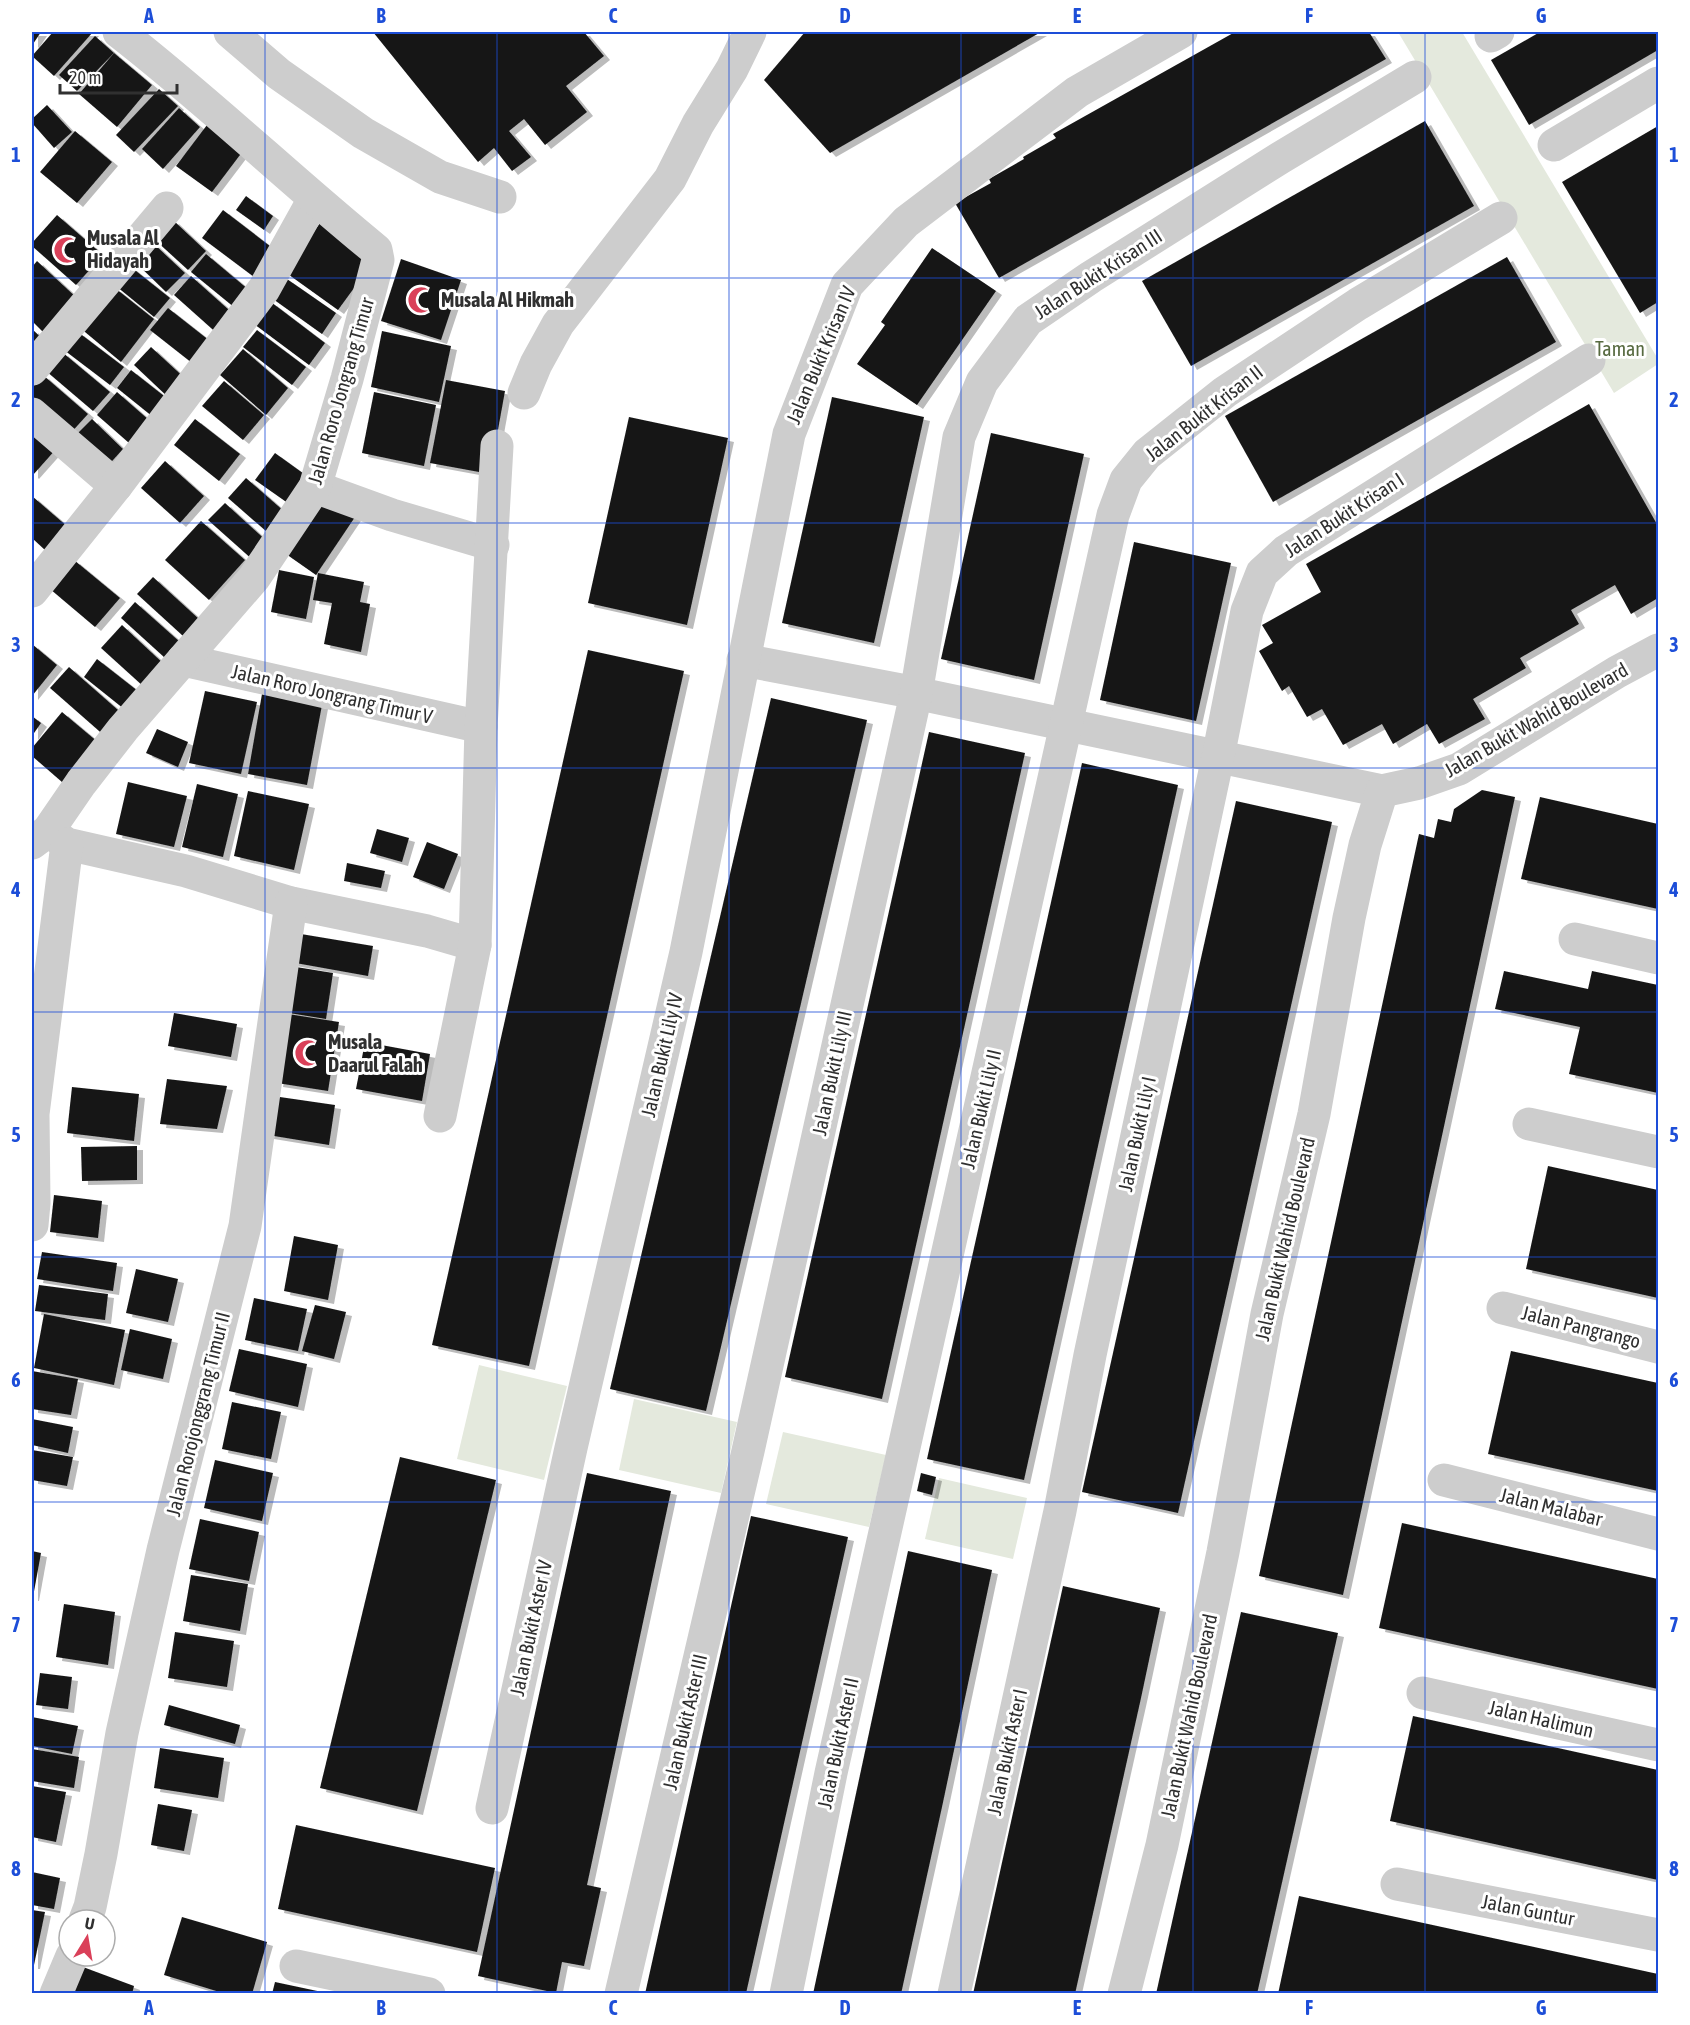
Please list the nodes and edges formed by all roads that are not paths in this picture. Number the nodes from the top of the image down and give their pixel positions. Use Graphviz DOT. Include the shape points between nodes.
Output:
graph roads {
  1 [pos="119,32"];
  2 [pos="230,32"];
  3 [pos="750,32"];
  4 [pos="1181,32"];
  5 [pos="1415,77"];
  6 [pos="1659,83"];
  7 [pos="1554,145"];
  8 [pos="501,197"];
  9 [pos="314,199"];
  10 [pos="167,208"];
  11 [pos="1501,218"];
  12 [pos="1589,360"];
  13 [pos="32,369"];
  14 [pos="524,393"];
  15 [pos="32,414"];
  16 [pos="497,446"];
  17 [pos="116,486"];
  18 [pos="315,487"];
  19 [pos="493,545"];
  20 [pos="32,591"];
  21 [pos="1659,650"];
  22 [pos="183,660"];
  23 [pos="743,660"];
  24 [pos="916,694"];
  25 [pos="1067,724"];
  26 [pos="482,727"];
  27 [pos="1218,757"];
  28 [pos="1382,791"];
  29 [pos="49,840"];
  30 [pos="291,903"];
  31 [pos="1575,939"];
  32 [pos="474,945"];
  33 [pos="1659,958"];
  34 [pos="440,1116"];
  35 [pos="1529,1124"];
  36 [pos="1659,1152"];
  37 [pos="33,1214"];
  38 [pos="1503,1308"];
  39 [pos="1659,1347"];
  40 [pos="571,1448"];
  41 [pos="748,1452"];
  42 [pos="1444,1480"];
  43 [pos="894,1492"];
  44 [pos="1060,1512"];
  45 [pos="1659,1534"];
  46 [pos="1423,1693"];
  47 [pos="1659,1745"];
  48 [pos="492,1808"];
  49 [pos="1396,1884"];
  50 [pos="90,1908"];
  51 [pos="1659,1935"];
  52 [pos="296,1966"];
  53 [pos="67,1968"];
  54 [pos="56,1994"];
  55 [pos="429,1994"];
  56 [pos="621,1994"];
  57 [pos="786,1994"];
  58 [pos="954,1994"];
  59 [pos="1124,1994"];
  1 -- 9 [label="street, Jalan Roro Jongrang Timur"];
  2 -- 8 [label="street" via="279,74 363,133 440,177"];
  3 -- 14 [label="street" via="670,179 558,324"];
  4 -- 23 [label="street, Jalan Bukit Krisan IV" via="1077,92 906,222 847,285 789,434"];
  5 -- 24 [label="street, Jalan Bukit Krisan III" via="1250,177 1028,320 982,382 959,437"];
  6 -- 7 [label="street"];
  9 -- 17 [label="street" via="264,289"];
  9 -- 18 [label="street, Jalan Roro Jongrang Timur" via="376,250 378,260"];
  10 -- 13 [label="street"];
  11 -- 25 [label="street, Jalan Bukit Krisan II" via="1358,304 1244,379 1147,454 1126,480 1113,515"];
  12 -- 27 [label="street, Jalan Bukit Krisan I" via="1286,551 1262,573 1247,611"];
  15 -- 17 [label="street"];
  16 -- 19 [label="street"];
  17 -- 20 [label="street"];
  18 -- 19 [label="street"];
  18 -- 22 [label="street, Jalan Roro Jongrang Timur" via="254,578"];
  19 -- 26 [label="street"];
  21 -- 28 [label="street, Jalan Bukit Wahid Boulevard" via="1459,769"];
  22 -- 26 [label="street, Jalan Roro Jongrang Timur V"];
  22 -- 29 [label="street, Jalan Roro Jongrang Timur" via="81,783"];
  23 -- 24 [label="street"];
  23 -- 40 [label="street, Jalan Bukit Lily IV" via="686,952"];
  24 -- 25 [label="street"];
  24 -- 41 [label="street, Jalan Bukit Lily III"];
  25 -- 27 [label="street"];
  25 -- 43 [label="street, Jalan Bukit Lily II"];
  26 -- 32 [label="street"];
  27 -- 28 [label="street"];
  27 -- 44 [label="street, Jalan Bukit Lily I" via="1092,1344"];
  28 -- 59 [label="street, Jalan Bukit Wahid Boulevard" via="1351,907 1314,1114 1267,1314 1223,1552 1162,1845"];
  29 -- 30 [label="street" via="186,871"];
  29 -- 37 [label="street" via="33,1114"];
  30 -- 32 [label="street" via="427,931"];
  30 -- 50 [label="street, Jalan Rorojonggrang Timur II" via="245,1226 163,1550 122,1733"];
  31 -- 33 [label="street"];
  32 -- 34 [label="street"];
  35 -- 36 [label="street"];
  38 -- 39 [label="street, Jalan Pangrango"];
  40 -- 48 [label="street, Jalan Bukit Aster IV"];
  41 -- 56 [label="street, Jalan Bukit Aster III"];
  42 -- 45 [label="street, Jalan Malabar"];
  43 -- 57 [label="street, Jalan Bukit Aster II"];
  44 -- 58 [label="street, Jalan Bukit Aster I"];
  46 -- 47 [label="street, Jalan Halimun"];
  49 -- 51 [label="street, Jalan Guntur"];
  52 -- 55 [label="street"];
  53 -- 54 [label="street"];
}
